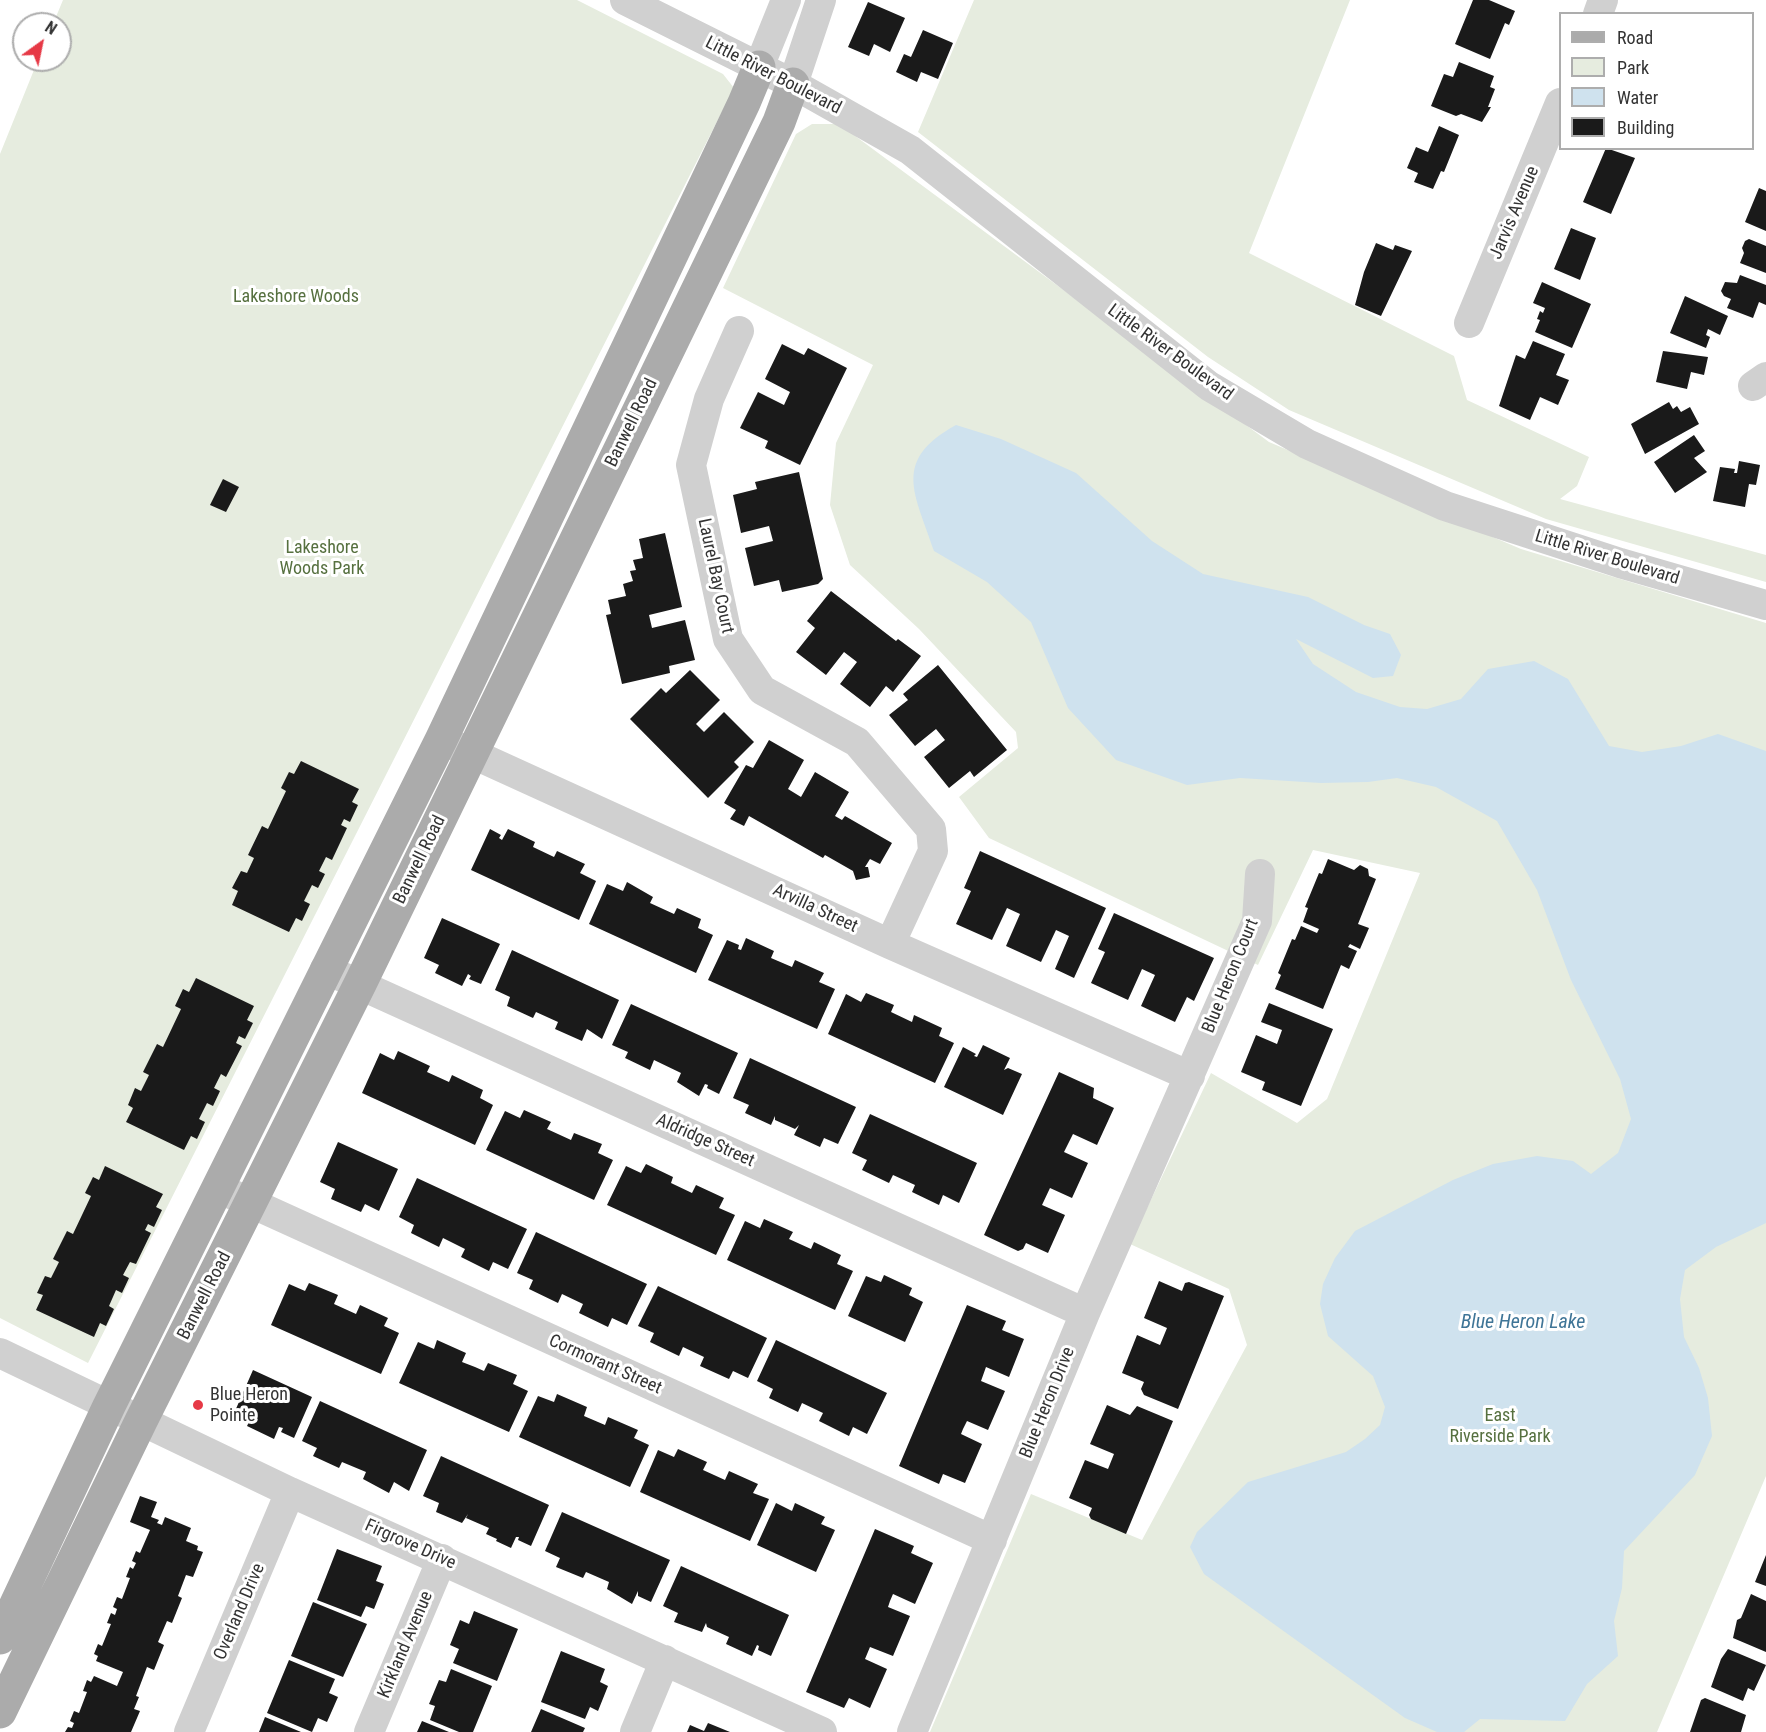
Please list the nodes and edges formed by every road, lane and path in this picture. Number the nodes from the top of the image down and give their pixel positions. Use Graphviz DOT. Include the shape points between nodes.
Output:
graph roads {
  1 [pos="625,0"];
  2 [pos="786,0"];
  3 [pos="821,0"];
  4 [pos="759,67"];
  5 [pos="793,84"];
  6 [pos="1559,105"];
  7 [pos="1469,323"];
  8 [pos="739,331"];
  9 [pos="1766,605"];
  10 [pos="441,740"];
  11 [pos="471,753"];
  12 [pos="1260,874"];
  13 [pos="890,944"];
  14 [pos="326,969"];
  15 [pos="360,984"];
  16 [pos="1190,1076"];
  17 [pos="219,1188"];
  18 [pos="251,1204"];
  19 [pos="1085,1313"];
  20 [pos="0,1353"];
  21 [pos="110,1406"];
  22 [pos="141,1422"];
  23 [pos="290,1492"];
  24 [pos="992,1540"];
  25 [pos="442,1559"];
  26 [pos="0,1638"];
  27 [pos="665,1660"];
  28 [pos="0,1712"];
  29 [pos="189,1732"];
  30 [pos="369,1732"];
  31 [pos="635,1732"];
  32 [pos="822,1732"];
  33 [pos="912,1732"];
  1 -- 4 [label="street, Little River Boulevard"];
  2 -- 4 [label="street, Banwell Road"];
  3 -- 5 [label="street, Banwell Road"];
  4 -- 5 [label="street, Little River Boulevard"];
  4 -- 10 [label="main road, Banwell Road"];
  5 -- 9 [label="street, Little River Boulevard" via="910,150 1209,386 1307,444 1445,506"];
  5 -- 11 [label="main road, Banwell Road" via="774,133"];
  6 -- 7 [label="street, Jarvis Avenue"];
  8 -- 13 [label="street, Laurel Bay Court" via="709,399 691,465 728,639 762,690 857,742 931,829 933,851"];
  10 -- 11 [label="street, Arvilla Street"];
  10 -- 14 [label="main road, Banwell Road"];
  11 -- 13 [label="street, Arvilla Street"];
  11 -- 15 [label="main road, Banwell Road"];
  12 -- 16 [label="street, Blue Heron Court" via="1257,921"];
  13 -- 16 [label="street, Arvilla Street"];
  14 -- 15 [label="street, Aldridge Street"];
  14 -- 17 [label="main road, Banwell Road"];
  15 -- 18 [label="main road, Banwell Road"];
  15 -- 19 [label="street, Aldridge Street"];
  16 -- 19 [label="street, Blue Heron Drive"];
  17 -- 18 [label="street, Cormorant Street"];
  17 -- 21 [label="main road, Banwell Road"];
  18 -- 22 [label="main road, Banwell Road"];
  18 -- 24 [label="street, Cormorant Street"];
  19 -- 24 [label="street, Blue Heron Drive"];
  20 -- 21 [label="street, Firgrove Drive"];
  21 -- 22 [label="street, Firgrove Drive"];
  21 -- 26 [label="main road, Banwell Road"];
  22 -- 23 [label="street, Firgrove Drive"];
  22 -- 28 [label="main road, Banwell Road"];
  23 -- 25 [label="street, Firgrove Drive"];
  23 -- 29 [label="street, Overland Drive"];
  24 -- 33 [label="street, Blue Heron Drive"];
  25 -- 27 [label="street, Firgrove Drive"];
  25 -- 30 [label="street, Kirkland Avenue"];
  27 -- 31 [label="street"];
  27 -- 32 [label="street, Firgrove Drive"];
}
